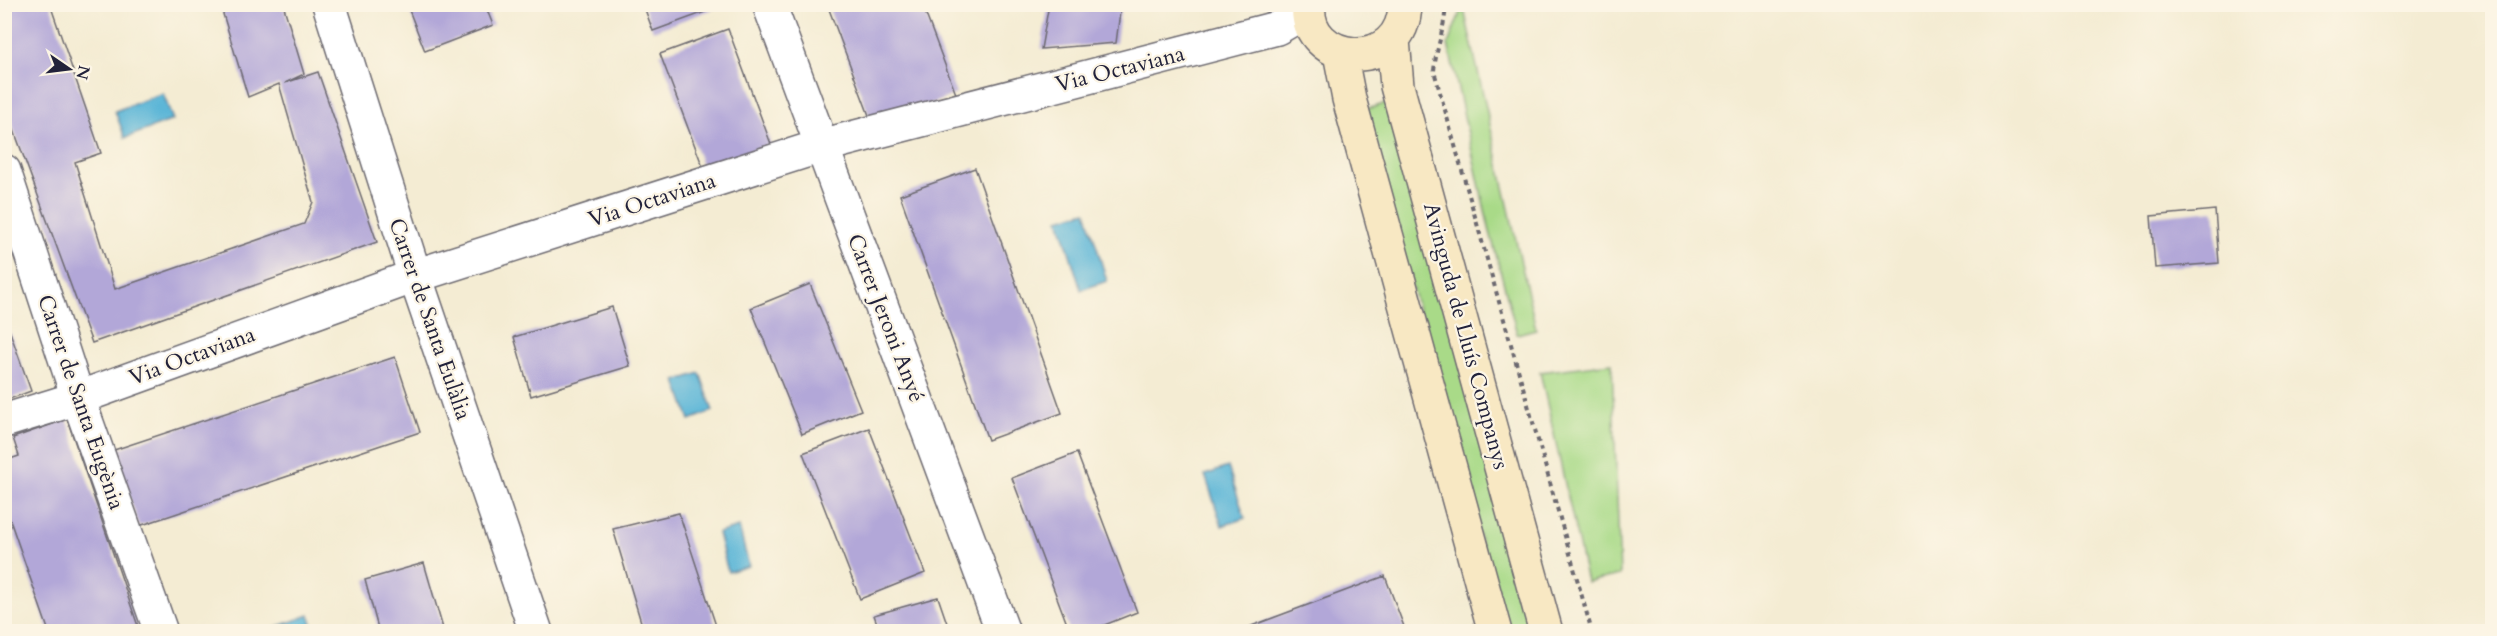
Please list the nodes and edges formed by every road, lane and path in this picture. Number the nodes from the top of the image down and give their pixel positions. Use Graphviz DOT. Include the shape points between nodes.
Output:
graph roads {
  1 [pos="329,4"];
  2 [pos="769,4"];
  3 [pos="1405,4"];
  4 [pos="1446,4"];
  5 [pos="1308,7"];
  6 [pos="1393,40"];
  7 [pos="1340,53"];
  8 [pos="821,146"];
  9 [pos="4,171"];
  10 [pos="415,276"];
  11 [pos="78,398"];
  12 [pos="4,421"];
  13 [pos="161,632"];
  14 [pos="536,632"];
  15 [pos="1003,632"];
  16 [pos="1495,632"];
  17 [pos="1546,632"];
  18 [pos="1592,632"];
  1 -- 10 [label="street, Carrer de Santa Eulàlia"];
  2 -- 8 [label="street, Carrer Jeroni Anyé"];
  3 -- 6 [label="street" via="1405,17"];
  4 -- 18 [label="path" via="1434,71"];
  5 -- 7 [label="street" via="1321,40"];
  5 -- 8 [label="street, Via Octaviana" via="1277,28"];
  6 -- 7 [label="street" via="1368,54"];
  6 -- 17 [label="street, Avinguda de Lluís Companys" via="1397,86"];
  7 -- 16 [label="street" via="1349,99"];
  8 -- 10 [label="street, Via Octaviana"];
  8 -- 15 [label="street, Carrer Jeroni Anyé"];
  9 -- 11 [label="street, Carrer de Santa Eugènia"];
  10 -- 11 [label="street, Via Octaviana"];
  10 -- 14 [label="street, Carrer de Santa Eulàlia"];
  11 -- 12 [label="street, Via Octaviana"];
  11 -- 13 [label="street, Carrer de Santa Eugènia"];
}
